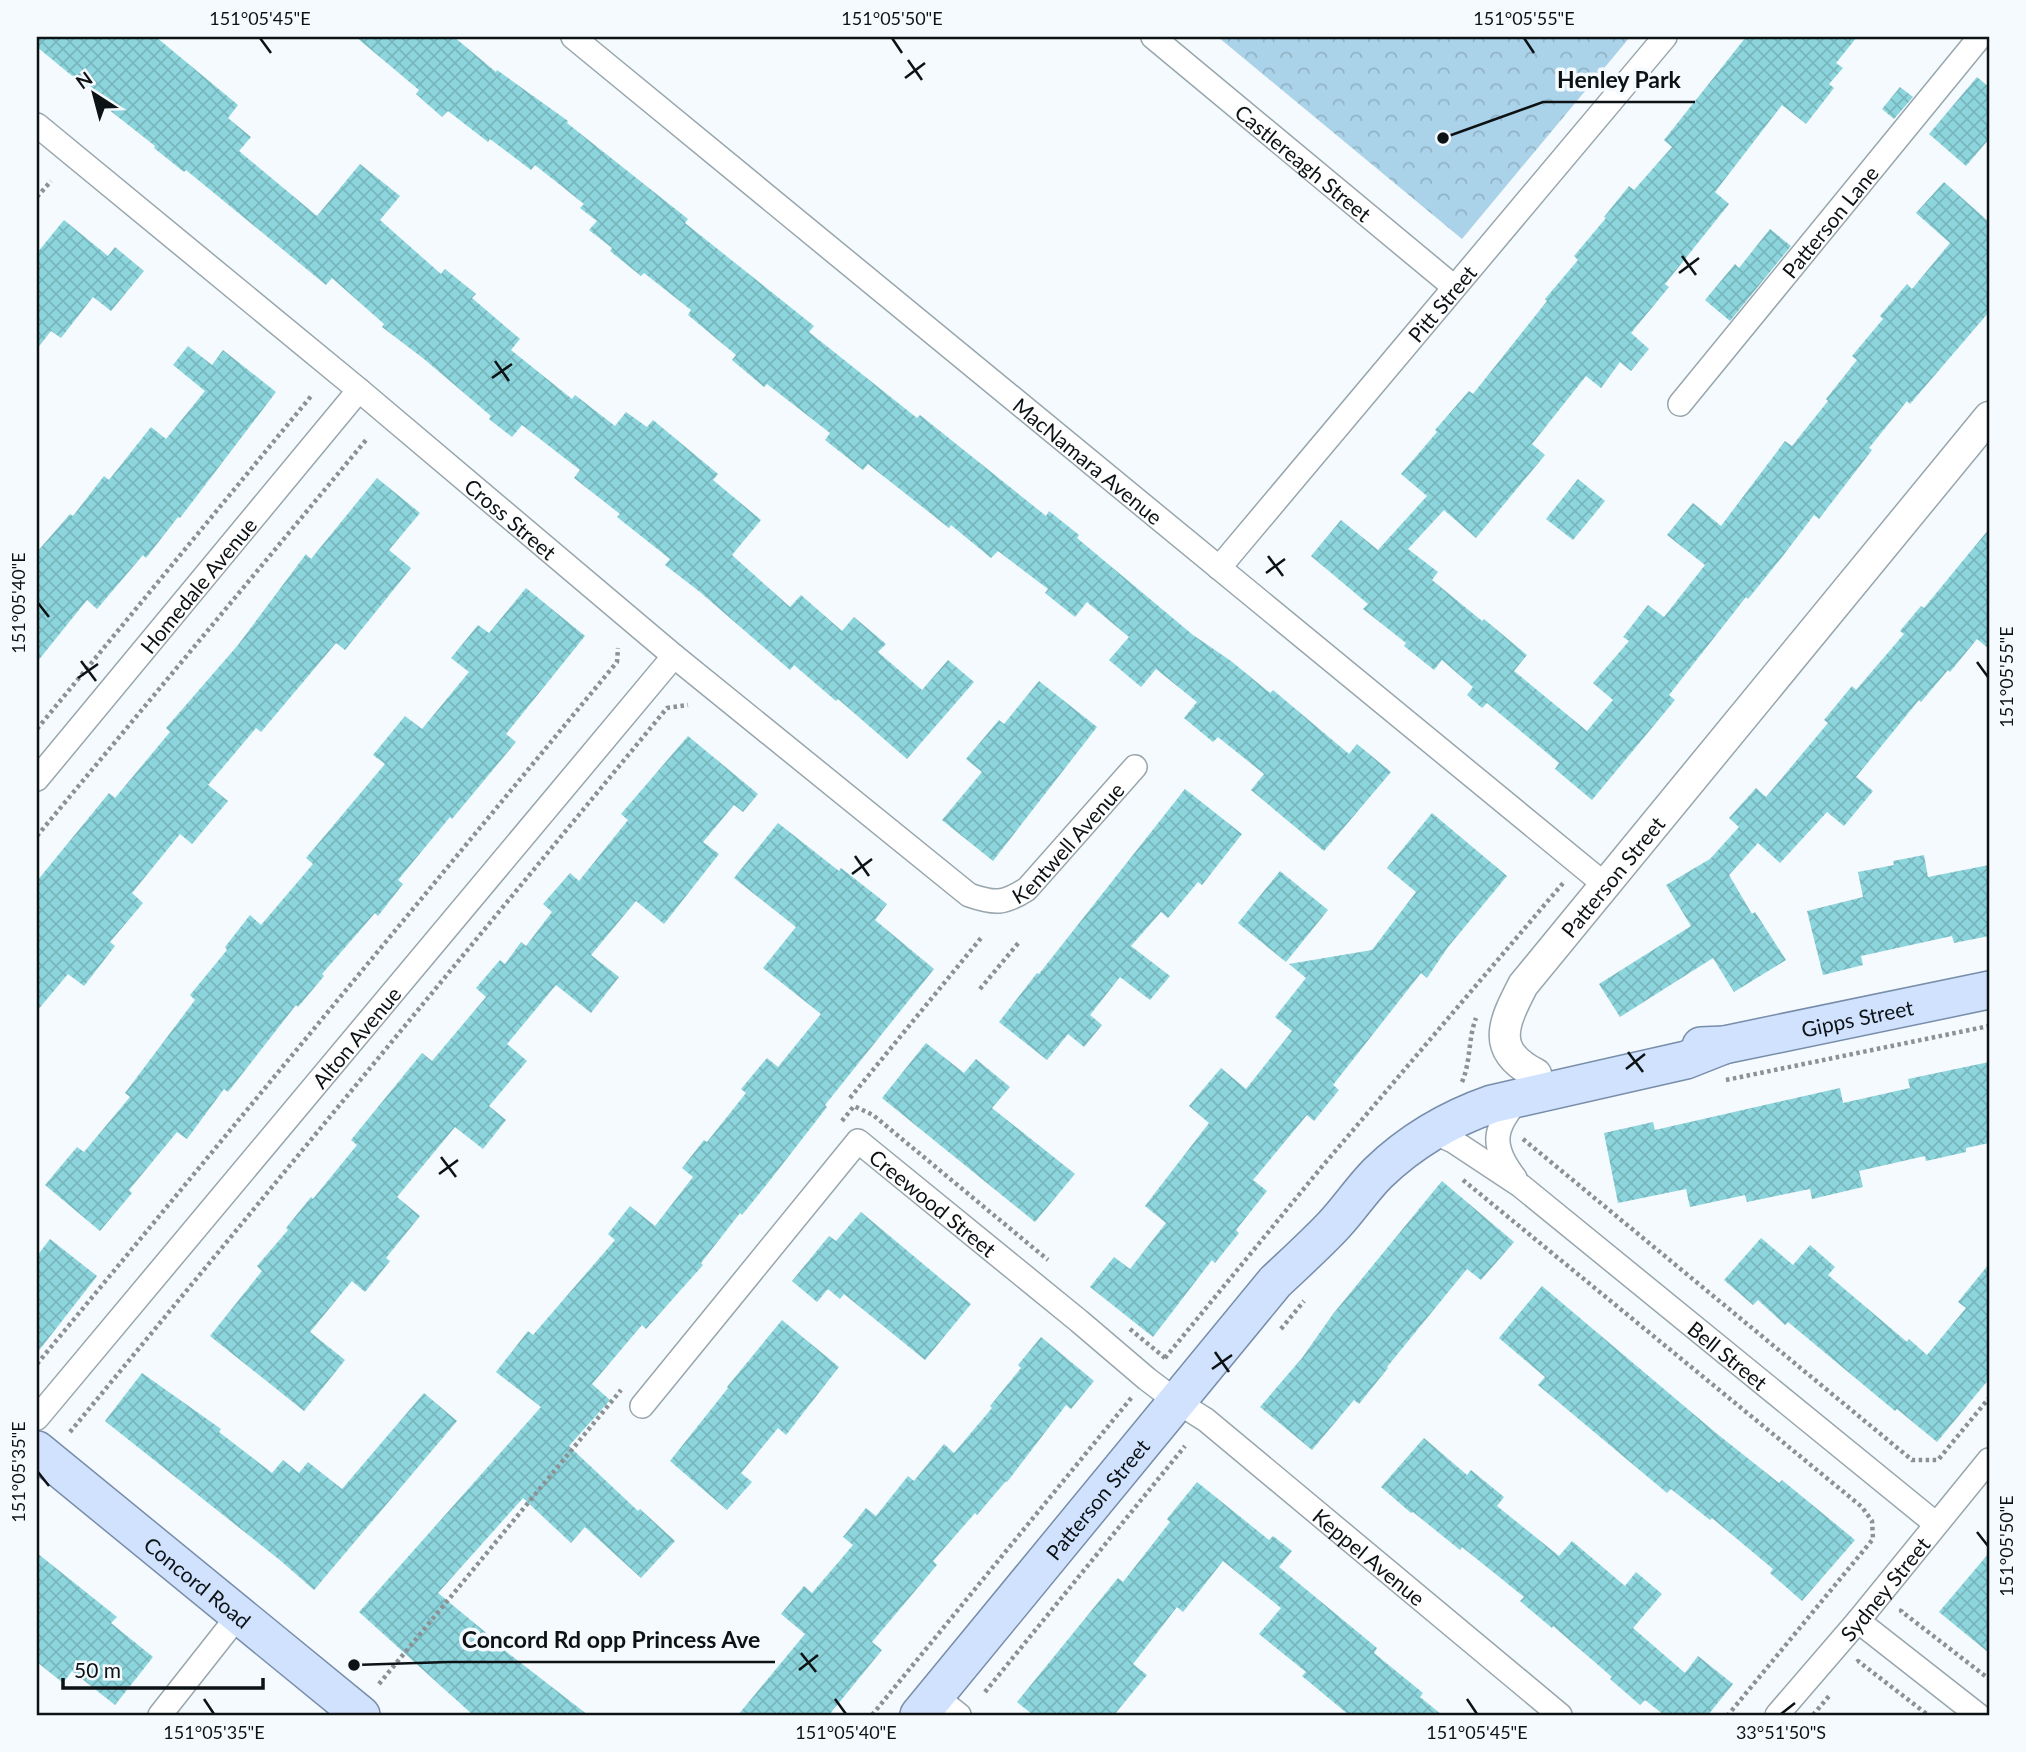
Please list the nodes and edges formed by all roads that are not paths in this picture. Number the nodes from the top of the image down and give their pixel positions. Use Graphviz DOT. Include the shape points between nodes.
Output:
graph roads {
  1 [pos="573,37"];
  2 [pos="1153,37"];
  3 [pos="1665,37"];
  4 [pos="1980,37"];
  5 [pos="39,133"];
  6 [pos="1454,288"];
  7 [pos="359,390"];
  8 [pos="1679,404"];
  9 [pos="1989,417"];
  10 [pos="1219,568"];
  11 [pos="674,656"];
  12 [pos="1135,767"];
  13 [pos="37,779"];
  14 [pos="1604,884"];
  15 [pos="990,902"];
  16 [pos="1989,990"];
  17 [pos="1527,1100"];
  18 [pos="1432,1131"];
  19 [pos="1521,1186"];
  20 [pos="1275,1282"];
  21 [pos="1176,1401"];
  22 [pos="642,1406"];
  23 [pos="37,1418"];
  24 [pos="37,1450"];
  25 [pos="1989,1460"];
  26 [pos="1936,1524"];
  27 [pos="238,1616"];
  28 [pos="1858,1621"];
  29 [pos="938,1709"];
  30 [pos="160,1715"];
  31 [pos="360,1715"];
  32 [pos="1560,1715"];
  33 [pos="1777,1715"];
  34 [pos="1978,1715"];
  1 -- 10 [label="street, MacNamara Avenue"];
  2 -- 6 [label="street, Castlereagh Street"];
  3 -- 6 [label="street, Pitt Street"];
  4 -- 8 [label="street, Patterson Lane"];
  5 -- 7 [label="street, Cross Street"];
  6 -- 10 [label="street, Pitt Street"];
  7 -- 11 [label="street, Cross Street"];
  7 -- 13 [label="street, Homedale Avenue"];
  9 -- 14 [label="street, Patterson Street"];
  10 -- 14 [label="street, MacNamara Avenue"];
  11 -- 15 [label="street, Cross Street" via="969,895"];
  11 -- 23 [label="street, Alton Avenue"];
  12 -- 15 [label="street, Kentwell Avenue" via="1027,889 1011,899"];
  14 -- 17 [label="street, Patterson Street" via="1523,985 1505,1025 1509,1055 1524,1068"];
  16 -- 17 [label="main road, Gipps Street" via="1724,1045 1686,1060"];
  17 -- 18 [label="main road, Patterson Street" via="1492,1104"];
  17 -- 19 [label="street, Bell Street" via="1505,1115 1498,1130 1503,1162"];
  17 -- 20 [label="main road, Patterson Street" via="1485,1086 1413,1118 1382,1143 1320,1213"];
  18 -- 19 [label="street, Bell Street"];
  18 -- 20 [label="main road, Patterson Street" via="1377,1174 1332,1227"];
  19 -- 26 [label="street, Bell Street"];
  20 -- 21 [label="main road, Patterson Street"];
  21 -- 22 [label="street, Creewood Street" via="858,1141"];
  21 -- 29 [label="main road, Patterson Street"];
  21 -- 32 [label="street, Keppel Avenue" via="1202,1416"];
  24 -- 27 [label="main road, Concord Road"];
  25 -- 26 [label="street, Sydney Street"];
  26 -- 28 [label="street, Sydney Street"];
  27 -- 30 [label="street"];
  27 -- 31 [label="main road, Concord Road"];
  28 -- 33 [label="street, Sydney Street"];
  28 -- 34 [label="street"];
}
